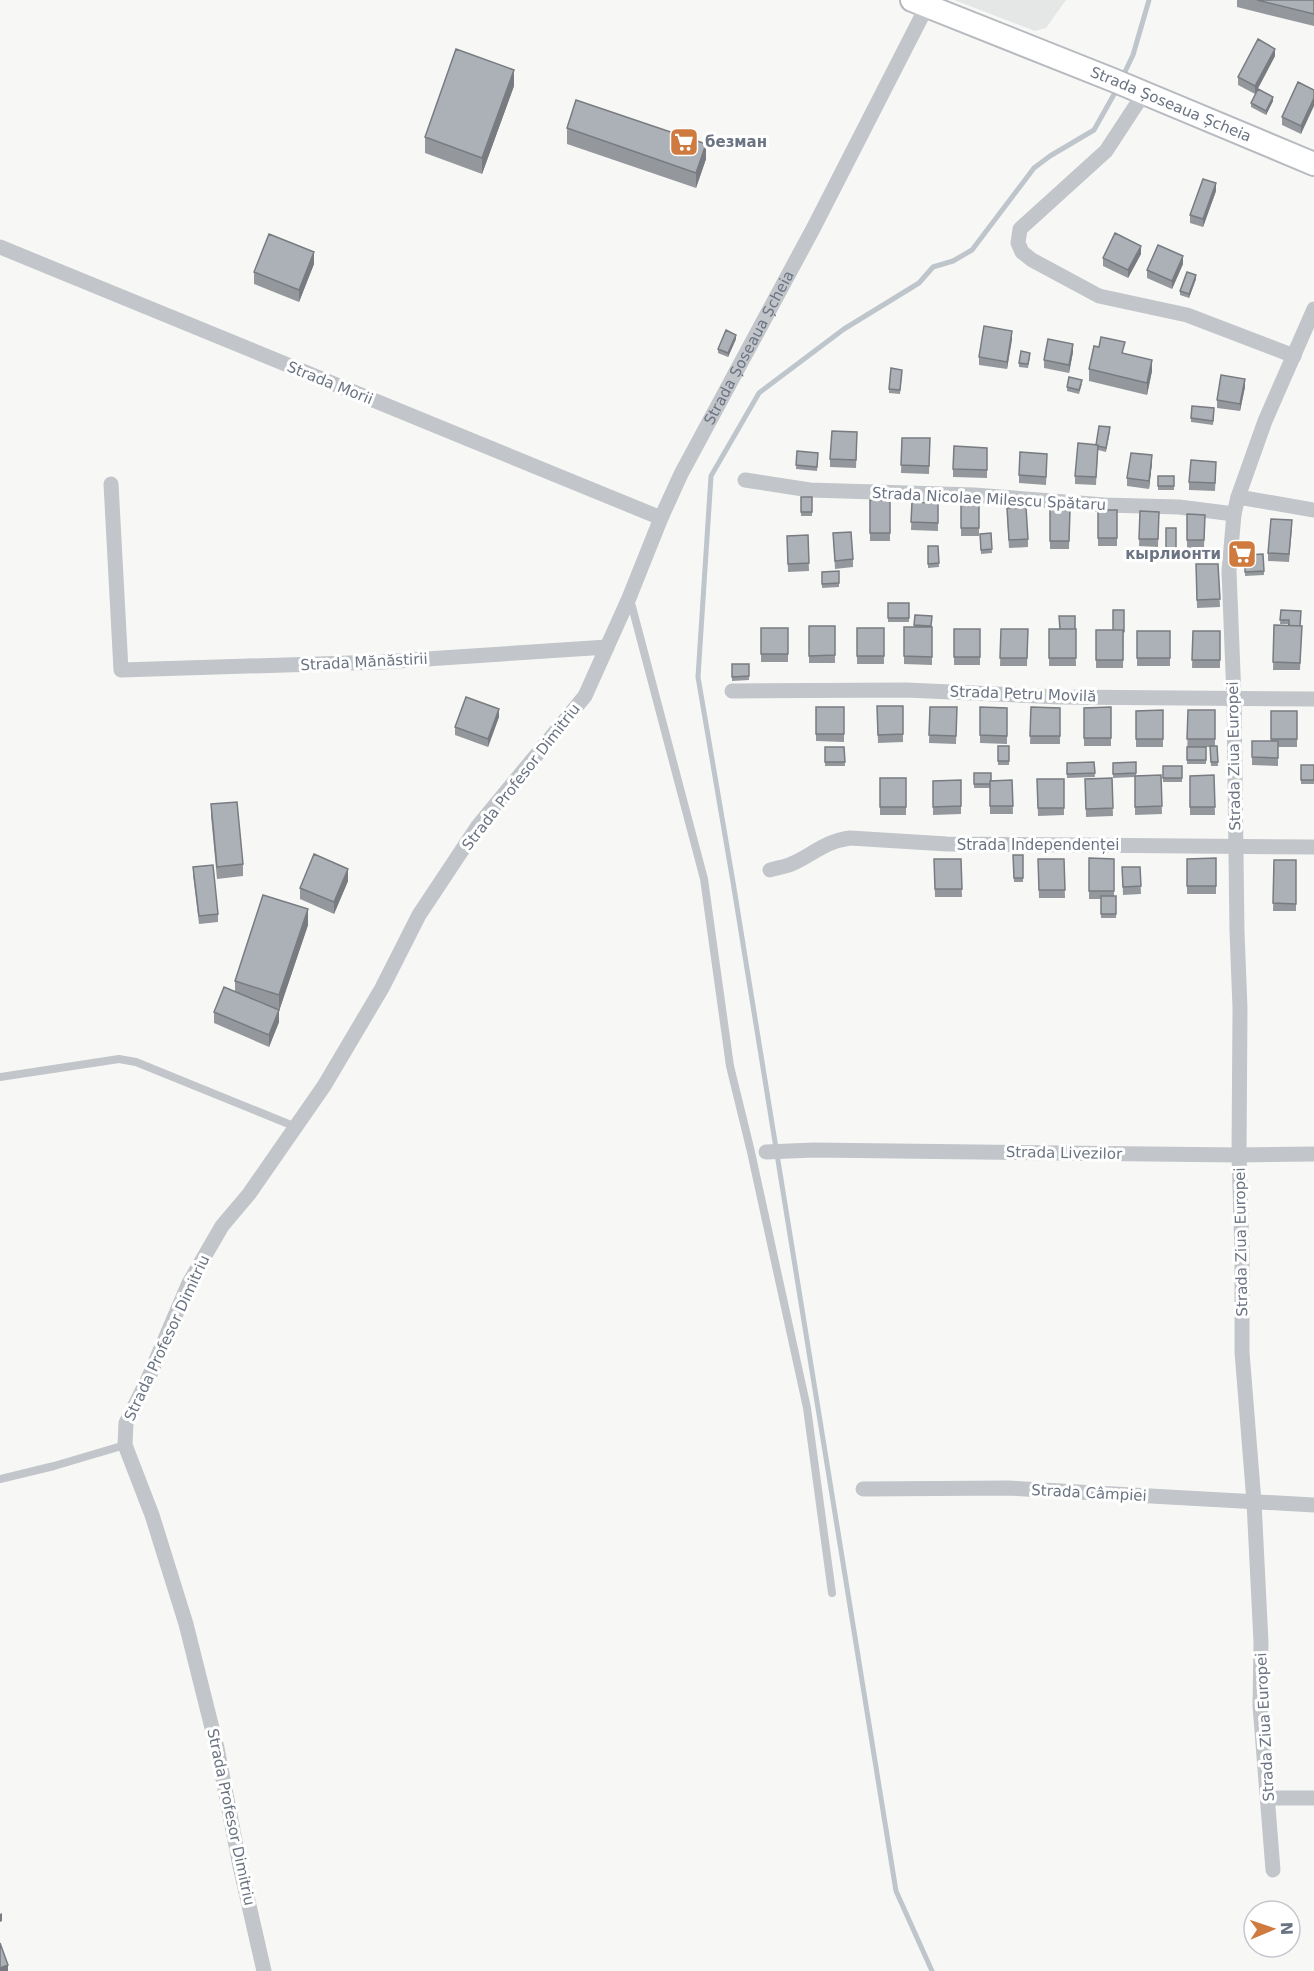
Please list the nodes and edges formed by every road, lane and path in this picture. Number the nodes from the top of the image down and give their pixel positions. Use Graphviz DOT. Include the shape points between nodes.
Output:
graph roads {
  1 [pos="919,3"];
  2 [pos="1130,87"];
  3 [pos="1314,164"];
  4 [pos="0,247"];
  5 [pos="1314,309"];
  6 [pos="1307,345"];
  7 [pos="1294,356"];
  8 [pos="746,480"];
  9 [pos="111,484"];
  10 [pos="1238,497"];
  11 [pos="1314,510"];
  12 [pos="1234,514"];
  13 [pos="661,518"];
  14 [pos="629,598"];
  15 [pos="607,647"];
  16 [pos="732,691"];
  17 [pos="585,696"];
  18 [pos="1234,698"];
  19 [pos="1314,699"];
  20 [pos="1236,847"];
  21 [pos="1314,847"];
  22 [pos="770,870"];
  23 [pos="0,1077"];
  24 [pos="296,1127"];
  25 [pos="759,1152"];
  26 [pos="1314,1154"];
  27 [pos="1239,1155"];
  28 [pos="125,1445"];
  29 [pos="0,1479"];
  30 [pos="863,1489"];
  31 [pos="1254,1502"];
  32 [pos="1314,1505"];
  33 [pos="832,1593"];
  34 [pos="1268,1798"];
  35 [pos="1314,1798"];
  36 [pos="1273,1869"];
  37 [pos="264,1971"];
  1 -- 2 [label="main road, Strada Șoseaua Șcheia"];
  1 -- 13 [label="street, Strada Șoseaua Șcheia" via="814,227"];
  2 -- 3 [label="main road, Strada Șoseaua Șcheia"];
  2 -- 7 [label="street" via="1106,151 1020,230 1018,243 1022,252 1099,296 1187,315"];
  4 -- 13 [label="street, Strada Morii"];
  5 -- 6 [label="street, Strada Ziua Europei"];
  6 -- 7 [label="street, Strada Ziua Europei"];
  7 -- 10 [label="street, Strada Ziua Europei"];
  8 -- 12 [label="street, Strada Nicolae Milescu Spătaru" via="810,490 974,495"];
  9 -- 15 [label="street, Strada Mănăstirii" via="121,670 381,662"];
  10 -- 11 [label="street"];
  10 -- 12 [label="street, Strada Ziua Europei"];
  12 -- 18 [label="street, Strada Ziua Europei" via="1229,571"];
  13 -- 14 [label="street, Strada Șoseaua Șcheia"];
  14 -- 15 [label="street, Strada Șoseaua Șcheia"];
  14 -- 25 [label="lane" via="704,879 730,1066"];
  15 -- 17 [label="street, Strada Șoseaua Șcheia"];
  16 -- 18 [label="street, Strada Petru Movilă" via="906,690 1061,697"];
  17 -- 24 [label="street, Strada Profesor Dimitriu" via="472,836 419,915 382,988"];
  18 -- 19 [label="street, Strada Petru Movilă"];
  18 -- 20 [label="street, Strada Ziua Europei"];
  20 -- 21 [label="street, Strada Independenței"];
  20 -- 22 [label="street, Strada Independenței" via="947,844 850,838 835,840 790,865"];
  20 -- 27 [label="street, Strada Ziua Europei"];
  23 -- 24 [label="lane" via="119,1059 136,1062"];
  24 -- 28 [label="street, Strada Profesor Dimitriu" via="222,1226 189,1283 126,1423"];
  25 -- 27 [label="street, Strada Livezilor"];
  25 -- 33 [label="lane" via="807,1408"];
  26 -- 27 [label="street, Strada Livezilor"];
  27 -- 31 [label="street, Strada Ziua Europei" via="1242,1352"];
  28 -- 29 [label="lane"];
  28 -- 37 [label="street, Strada Profesor Dimitriu" via="186,1624 217,1748"];
  30 -- 31 [label="street, Strada Câmpiei" via="1008,1488"];
  31 -- 32 [label="street, Strada Câmpiei"];
  31 -- 34 [label="street, Strada Ziua Europei" via="1260,1706"];
  34 -- 35 [label="street"];
  34 -- 36 [label="street, Strada Ziua Europei"];
}
